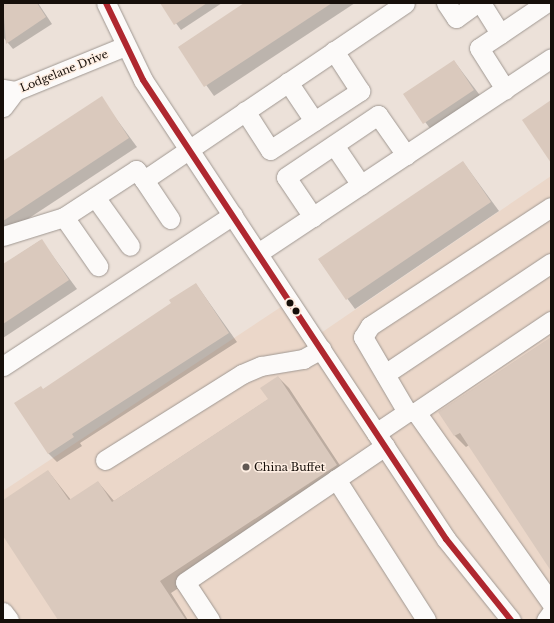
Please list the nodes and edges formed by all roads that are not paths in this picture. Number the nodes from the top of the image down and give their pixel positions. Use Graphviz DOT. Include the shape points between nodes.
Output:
graph roads {
  1 [pos="106,3"];
  2 [pos="405,3"];
  3 [pos="446,3"];
  4 [pos="477,3"];
  5 [pos="481,3"];
  6 [pos="546,3"];
  7 [pos="500,34"];
  8 [pos="125,46"];
  9 [pos="334,51"];
  10 [pos="551,58"];
  11 [pos="288,82"];
  12 [pos="505,89"];
  13 [pos="9,90"];
  14 [pos="3,107"];
  15 [pos="245,111"];
  16 [pos="314,121"];
  17 [pos="334,144"];
  18 [pos="189,149"];
  19 [pos="406,155"];
  20 [pos="144,180"];
  21 [pos="361,185"];
  22 [pos="95,197"];
  23 [pos="551,207"];
  24 [pos="233,215"];
  25 [pos="64,217"];
  26 [pos="312,217"];
  27 [pos="170,219"];
  28 [pos="3,236"];
  29 [pos="130,246"];
  30 [pos="258,253"];
  31 [pos="551,263"];
  32 [pos="98,266"];
  33 [pos="551,322"];
  34 [pos="321,348"];
  35 [pos="3,366"];
  36 [pos="385,374"];
  37 [pos="411,412"];
  38 [pos="381,439"];
  39 [pos="105,460"];
  40 [pos="336,479"];
  41 [pos="551,603"];
  42 [pos="3,612"];
  43 [pos="551,613"];
  44 [pos="9,620"];
  45 [pos="210,620"];
  46 [pos="426,620"];
  47 [pos="511,620"];
  48 [pos="546,620"];
  1 -- 8 [label="street"];
  2 -- 9 [label="street"];
  3 -- 4 [label="street" via="456,18"];
  5 -- 7 [label="street"];
  6 -- 7 [label="street"];
  7 -- 12 [label="street" via="479,48"];
  8 -- 13 [label="street, Lodgelane Drive" via="98,59"];
  8 -- 18 [label="street"];
  9 -- 11 [label="street"];
  9 -- 16 [label="street" via="360,91"];
  10 -- 12 [label="street"];
  11 -- 15 [label="street"];
  11 -- 16 [label="street"];
  12 -- 19 [label="street"];
  13 -- 14 [label="street"];
  15 -- 16 [label="street" via="270,150"];
  15 -- 18 [label="street"];
  17 -- 19 [label="street" via="378,115"];
  17 -- 21 [label="street"];
  17 -- 26 [label="street" via="286,177"];
  18 -- 20 [label="street"];
  18 -- 24 [label="street"];
  19 -- 21 [label="street"];
  20 -- 22 [label="street" via="136,170"];
  20 -- 27 [label="street"];
  21 -- 26 [label="street"];
  22 -- 25 [label="street"];
  22 -- 29 [label="street"];
  23 -- 36 [label="street" via="370,326 363,337"];
  24 -- 30 [label="street"];
  24 -- 35 [label="street"];
  25 -- 28 [label="street"];
  25 -- 32 [label="street"];
  26 -- 30 [label="street"];
  30 -- 34 [label="street"];
  31 -- 36 [label="street"];
  33 -- 37 [label="street"];
  34 -- 38 [label="street"];
  34 -- 39 [label="street" via="303,359 261,366 242,374"];
  36 -- 37 [label="street"];
  37 -- 38 [label="street"];
  37 -- 41 [label="street"];
  38 -- 40 [label="street"];
  38 -- 47 [label="street" via="446,539"];
  40 -- 45 [label="street" via="185,582"];
  40 -- 46 [label="street"];
  42 -- 44 [label="street"];
  43 -- 48 [label="street"];
}
